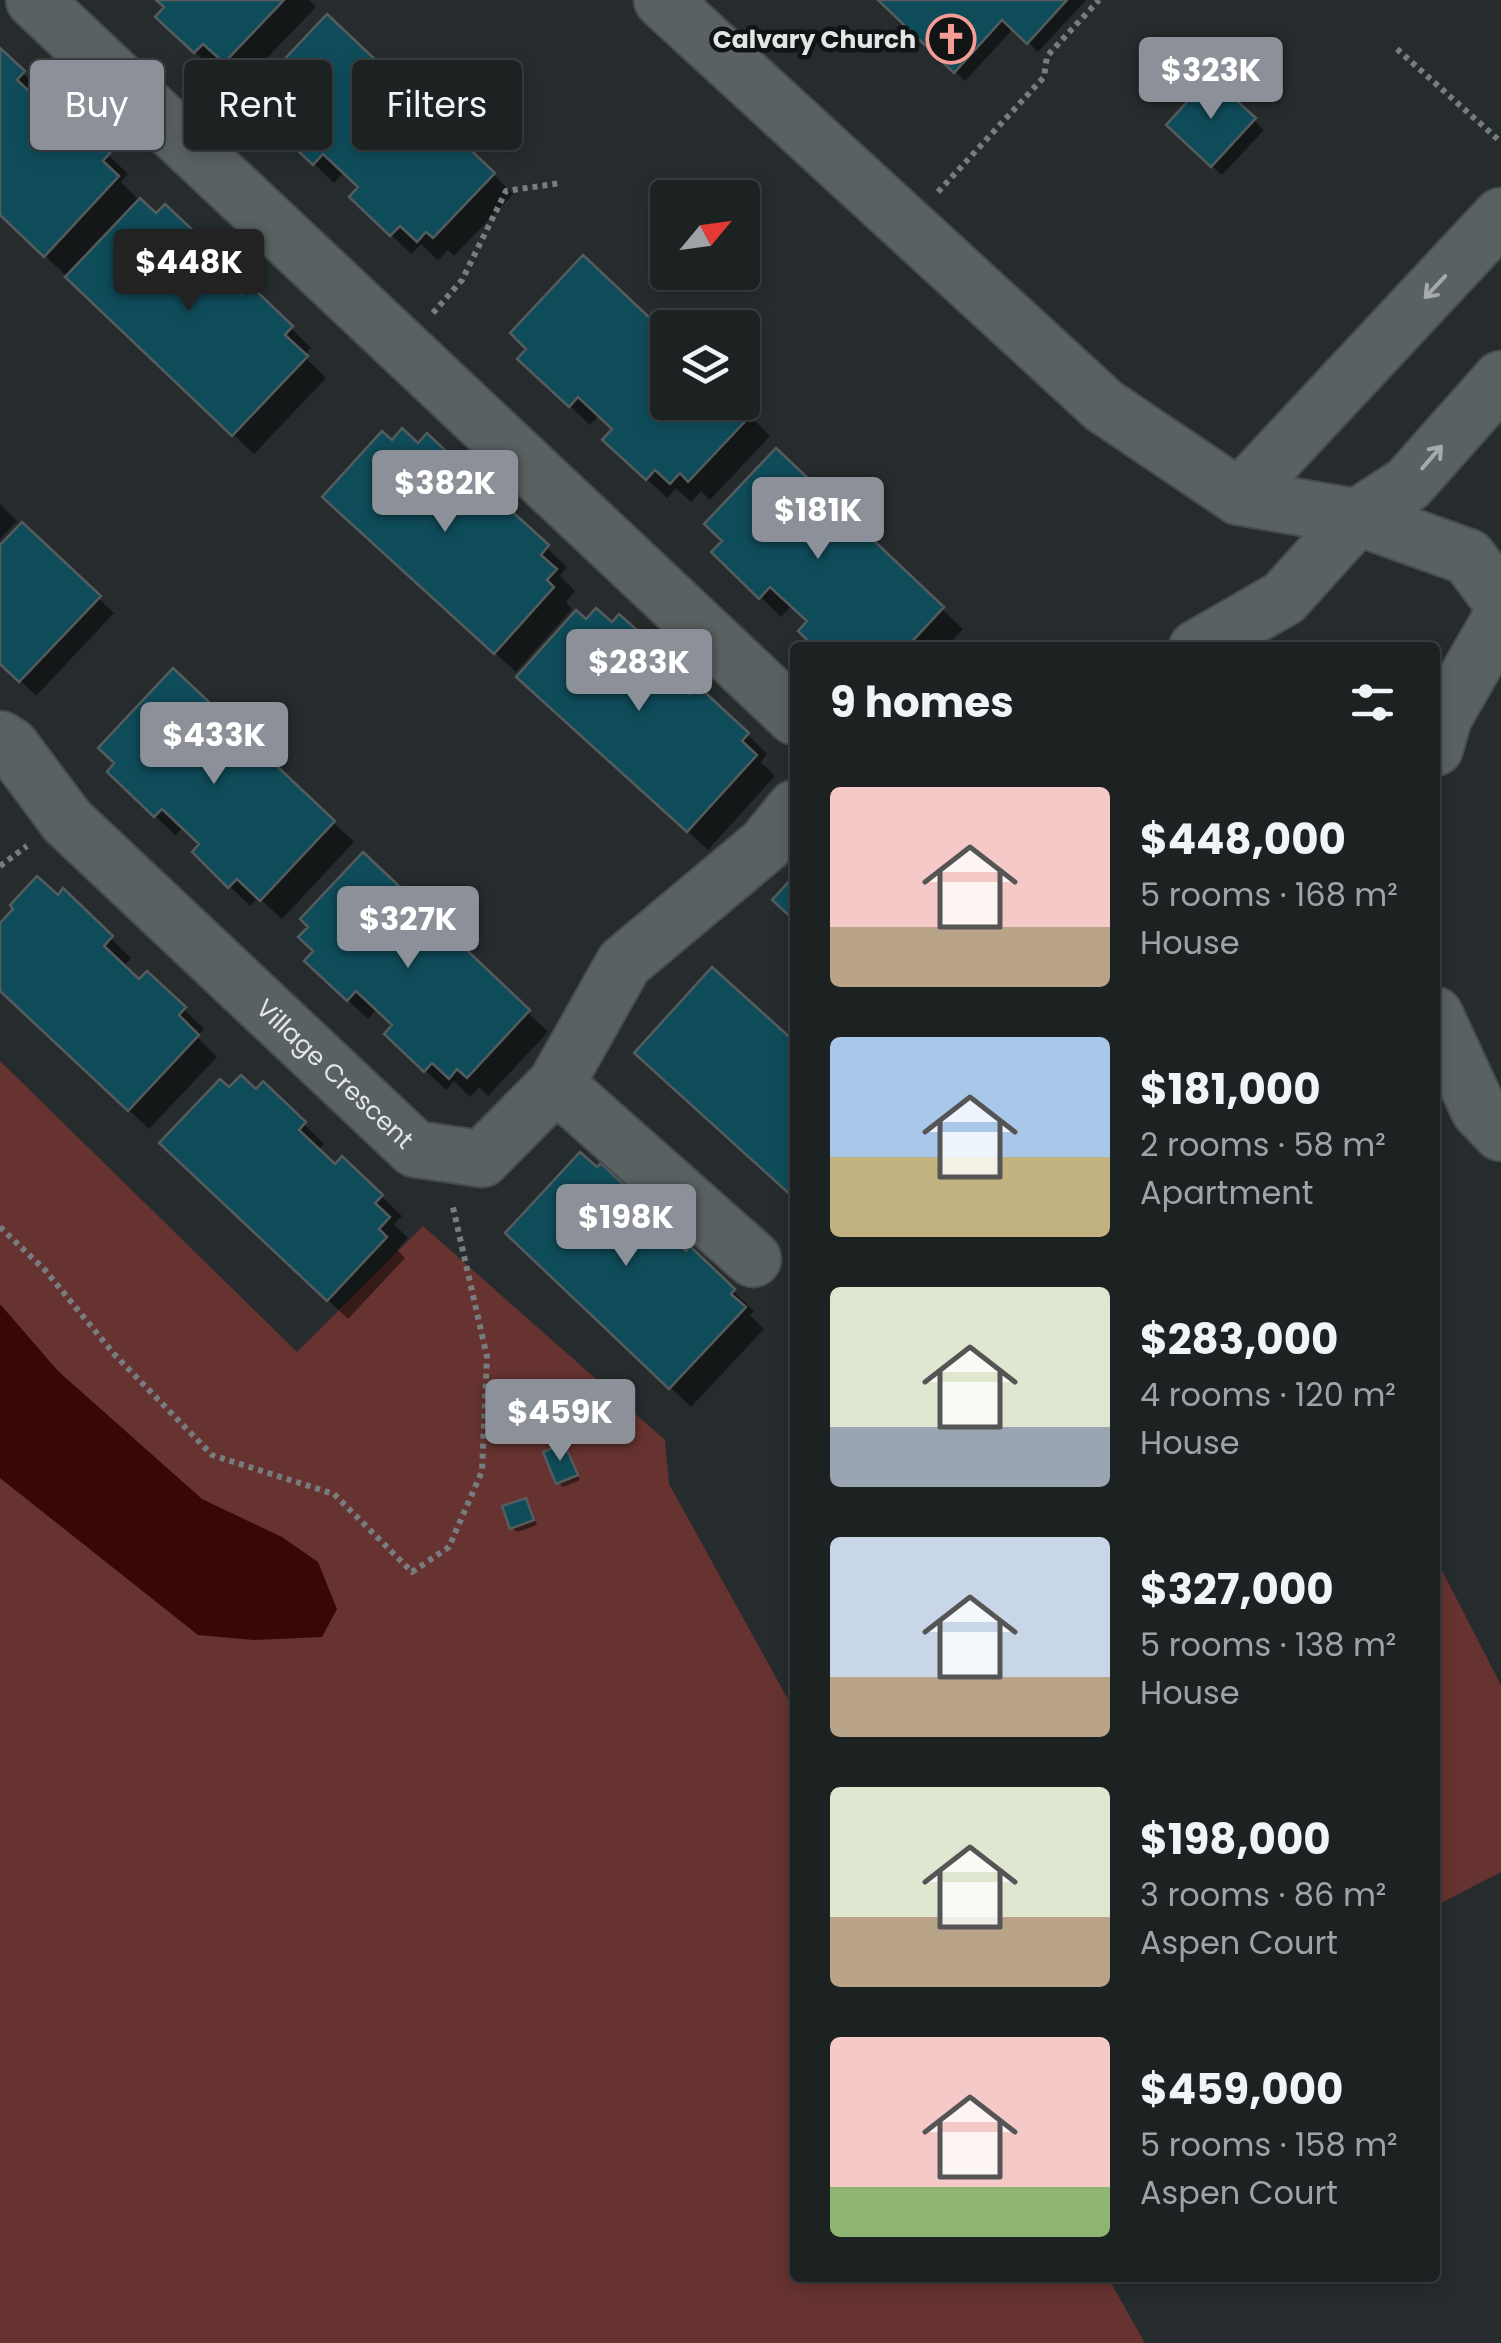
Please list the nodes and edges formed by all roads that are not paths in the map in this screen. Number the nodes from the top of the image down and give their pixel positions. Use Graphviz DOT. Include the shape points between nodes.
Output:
graph roads {
  1 [pos="34,0"];
  2 [pos="662,0"];
  3 [pos="1501,216"];
  4 [pos="1501,378"];
  5 [pos="1239,497"];
  6 [pos="1357,517"];
  7 [pos="1501,600"];
  8 [pos="1501,618"];
  9 [pos="1207,642"];
  10 [pos="790,712"];
  11 [pos="1440,730"];
  12 [pos="0,739"];
  13 [pos="790,814"];
  14 [pos="1440,1026"];
  15 [pos="556,1084"];
  16 [pos="1501,1133"];
  17 [pos="753,1258"];
  1 -- 10 [label="street"];
  2 -- 5 [label="street" via="1104,406"];
  3 -- 5 [label="street, one-way"];
  6 -- 4 [label="street, one-way" via="1408,484"];
  5 -- 6 [label="street"];
  6 -- 7 [label="street" via="1468,557"];
  6 -- 9 [label="street" via="1284,598"];
  8 -- 11 [label="street"];
  12 -- 15 [label="street, Village Crescent" via="68,820 415,1149 482,1159"];
  13 -- 15 [label="street, Village Crescent" via="766,844 624,963"];
  14 -- 16 [label="street" via="1478,1110"];
  15 -- 17 [label="street"];
}
